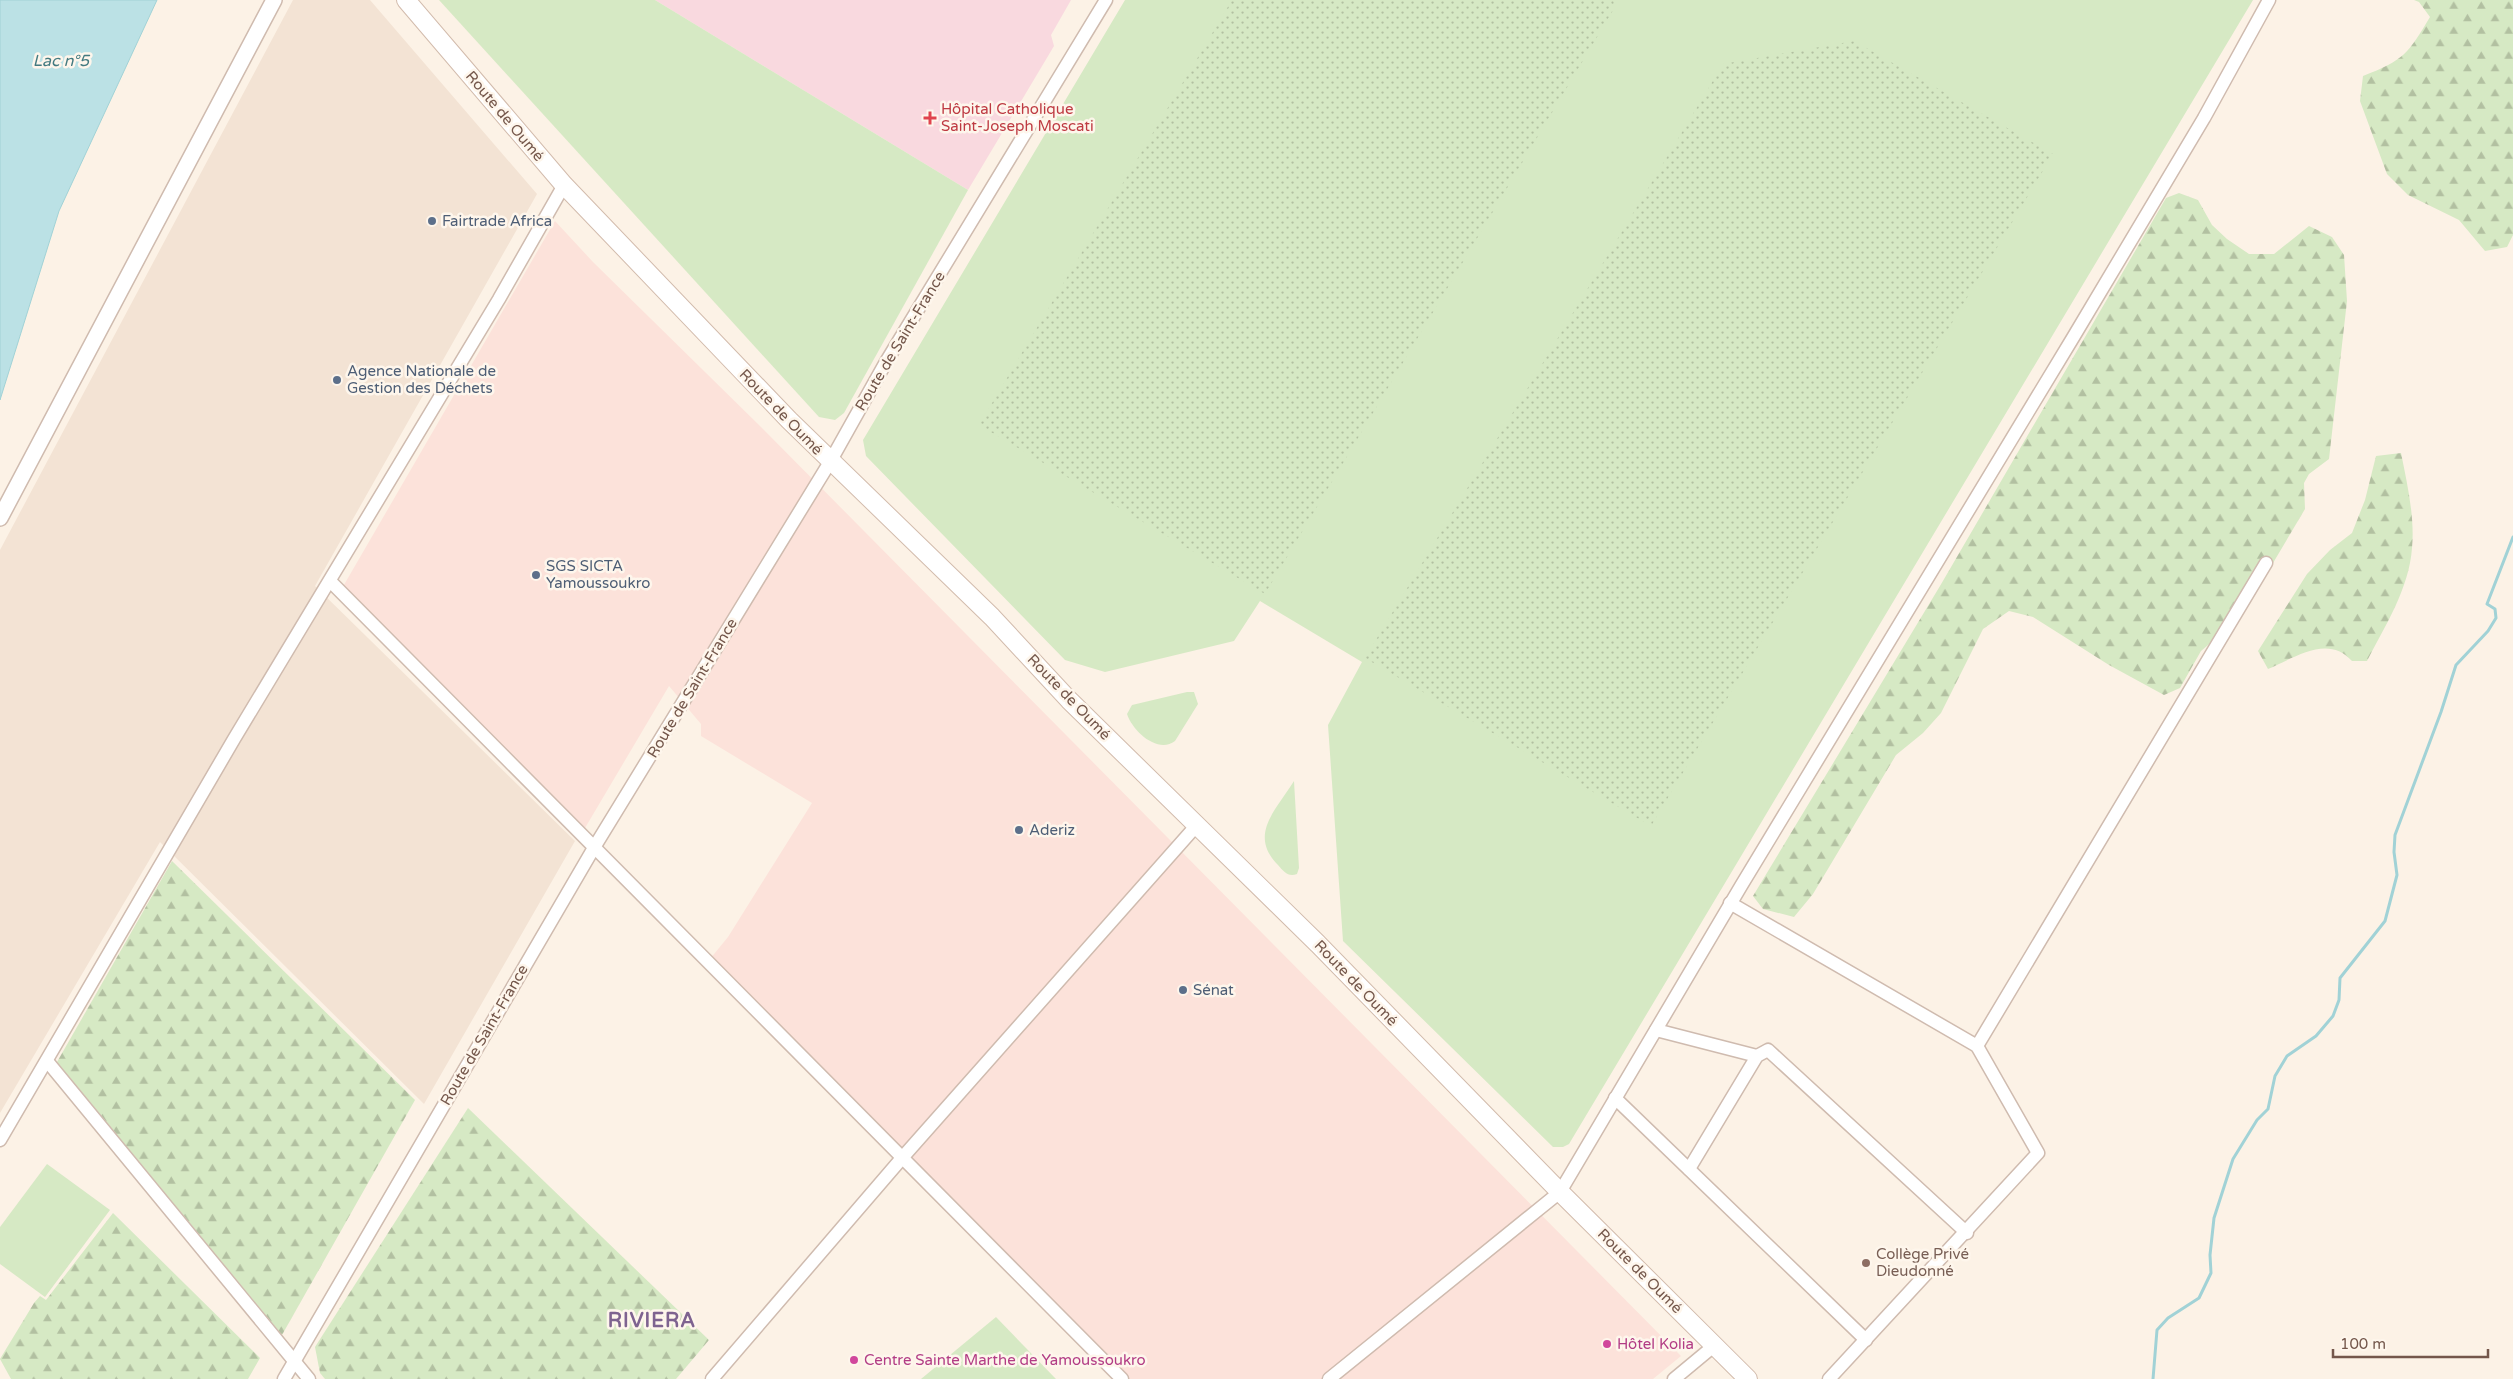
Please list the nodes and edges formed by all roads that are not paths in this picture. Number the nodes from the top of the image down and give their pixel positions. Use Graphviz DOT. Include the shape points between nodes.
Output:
graph roads {
  1 [pos="274,0"];
  2 [pos="406,0"];
  3 [pos="1106,0"];
  4 [pos="2270,0"];
  5 [pos="564,185"];
  6 [pos="830,462"];
  7 [pos="0,518"];
  8 [pos="2266,563"];
  9 [pos="330,581"];
  10 [pos="1196,826"];
  11 [pos="595,846"];
  12 [pos="1730,903"];
  13 [pos="1656,1030"];
  14 [pos="1977,1046"];
  15 [pos="1757,1056"];
  16 [pos="47,1061"];
  17 [pos="1616,1098"];
  18 [pos="0,1140"];
  19 [pos="902,1158"];
  20 [pos="1689,1169"];
  21 [pos="1560,1192"];
  22 [pos="1966,1233"];
  23 [pos="1866,1340"];
  24 [pos="1715,1345"];
  25 [pos="294,1361"];
  26 [pos="284,1379"];
  27 [pos="309,1379"];
  28 [pos="712,1379"];
  29 [pos="1122,1379"];
  30 [pos="1329,1379"];
  31 [pos="1674,1379"];
  32 [pos="1748,1379"];
  33 [pos="1829,1379"];
  1 -- 7 [label="street"];
  2 -- 5 [label="main road, Route de Oumé"];
  3 -- 6 [label="street, Route de Saint-France" via="886,362"];
  4 -- 12 [label="street" via="2079,328"];
  5 -- 6 [label="main road, Route de Oumé"];
  5 -- 9 [label="street" via="500,299"];
  6 -- 10 [label="main road, Route de Oumé" via="992,617 1069,700"];
  6 -- 11 [label="street, Route de Saint-France"];
  8 -- 14 [label="street"];
  9 -- 11 [label="street"];
  9 -- 16 [label="street" via="229,747"];
  10 -- 19 [label="street"];
  10 -- 21 [label="main road, Route de Oumé" via="1318,944"];
  11 -- 19 [label="street"];
  11 -- 25 [label="street, Route de Saint-France"];
  12 -- 13 [label="street"];
  12 -- 14 [label="street"];
  13 -- 15 [label="street"];
  13 -- 17 [label="street"];
  14 -- 22 [label="street" via="2038,1153"];
  15 -- 20 [label="street"];
  15 -- 22 [label="street" via="1768,1050"];
  16 -- 18 [label="street"];
  16 -- 25 [label="street"];
  17 -- 20 [label="street"];
  17 -- 21 [label="street"];
  19 -- 28 [label="street"];
  19 -- 29 [label="street"];
  20 -- 23 [label="street"];
  21 -- 24 [label="main road, Route de Oumé"];
  21 -- 30 [label="street"];
  22 -- 23 [label="street"];
  23 -- 33 [label="street"];
  24 -- 31 [label="street"];
  24 -- 32 [label="main road, Route de Oumé"];
  25 -- 26 [label="street, Route de Saint-France"];
  25 -- 27 [label="street"];
}
